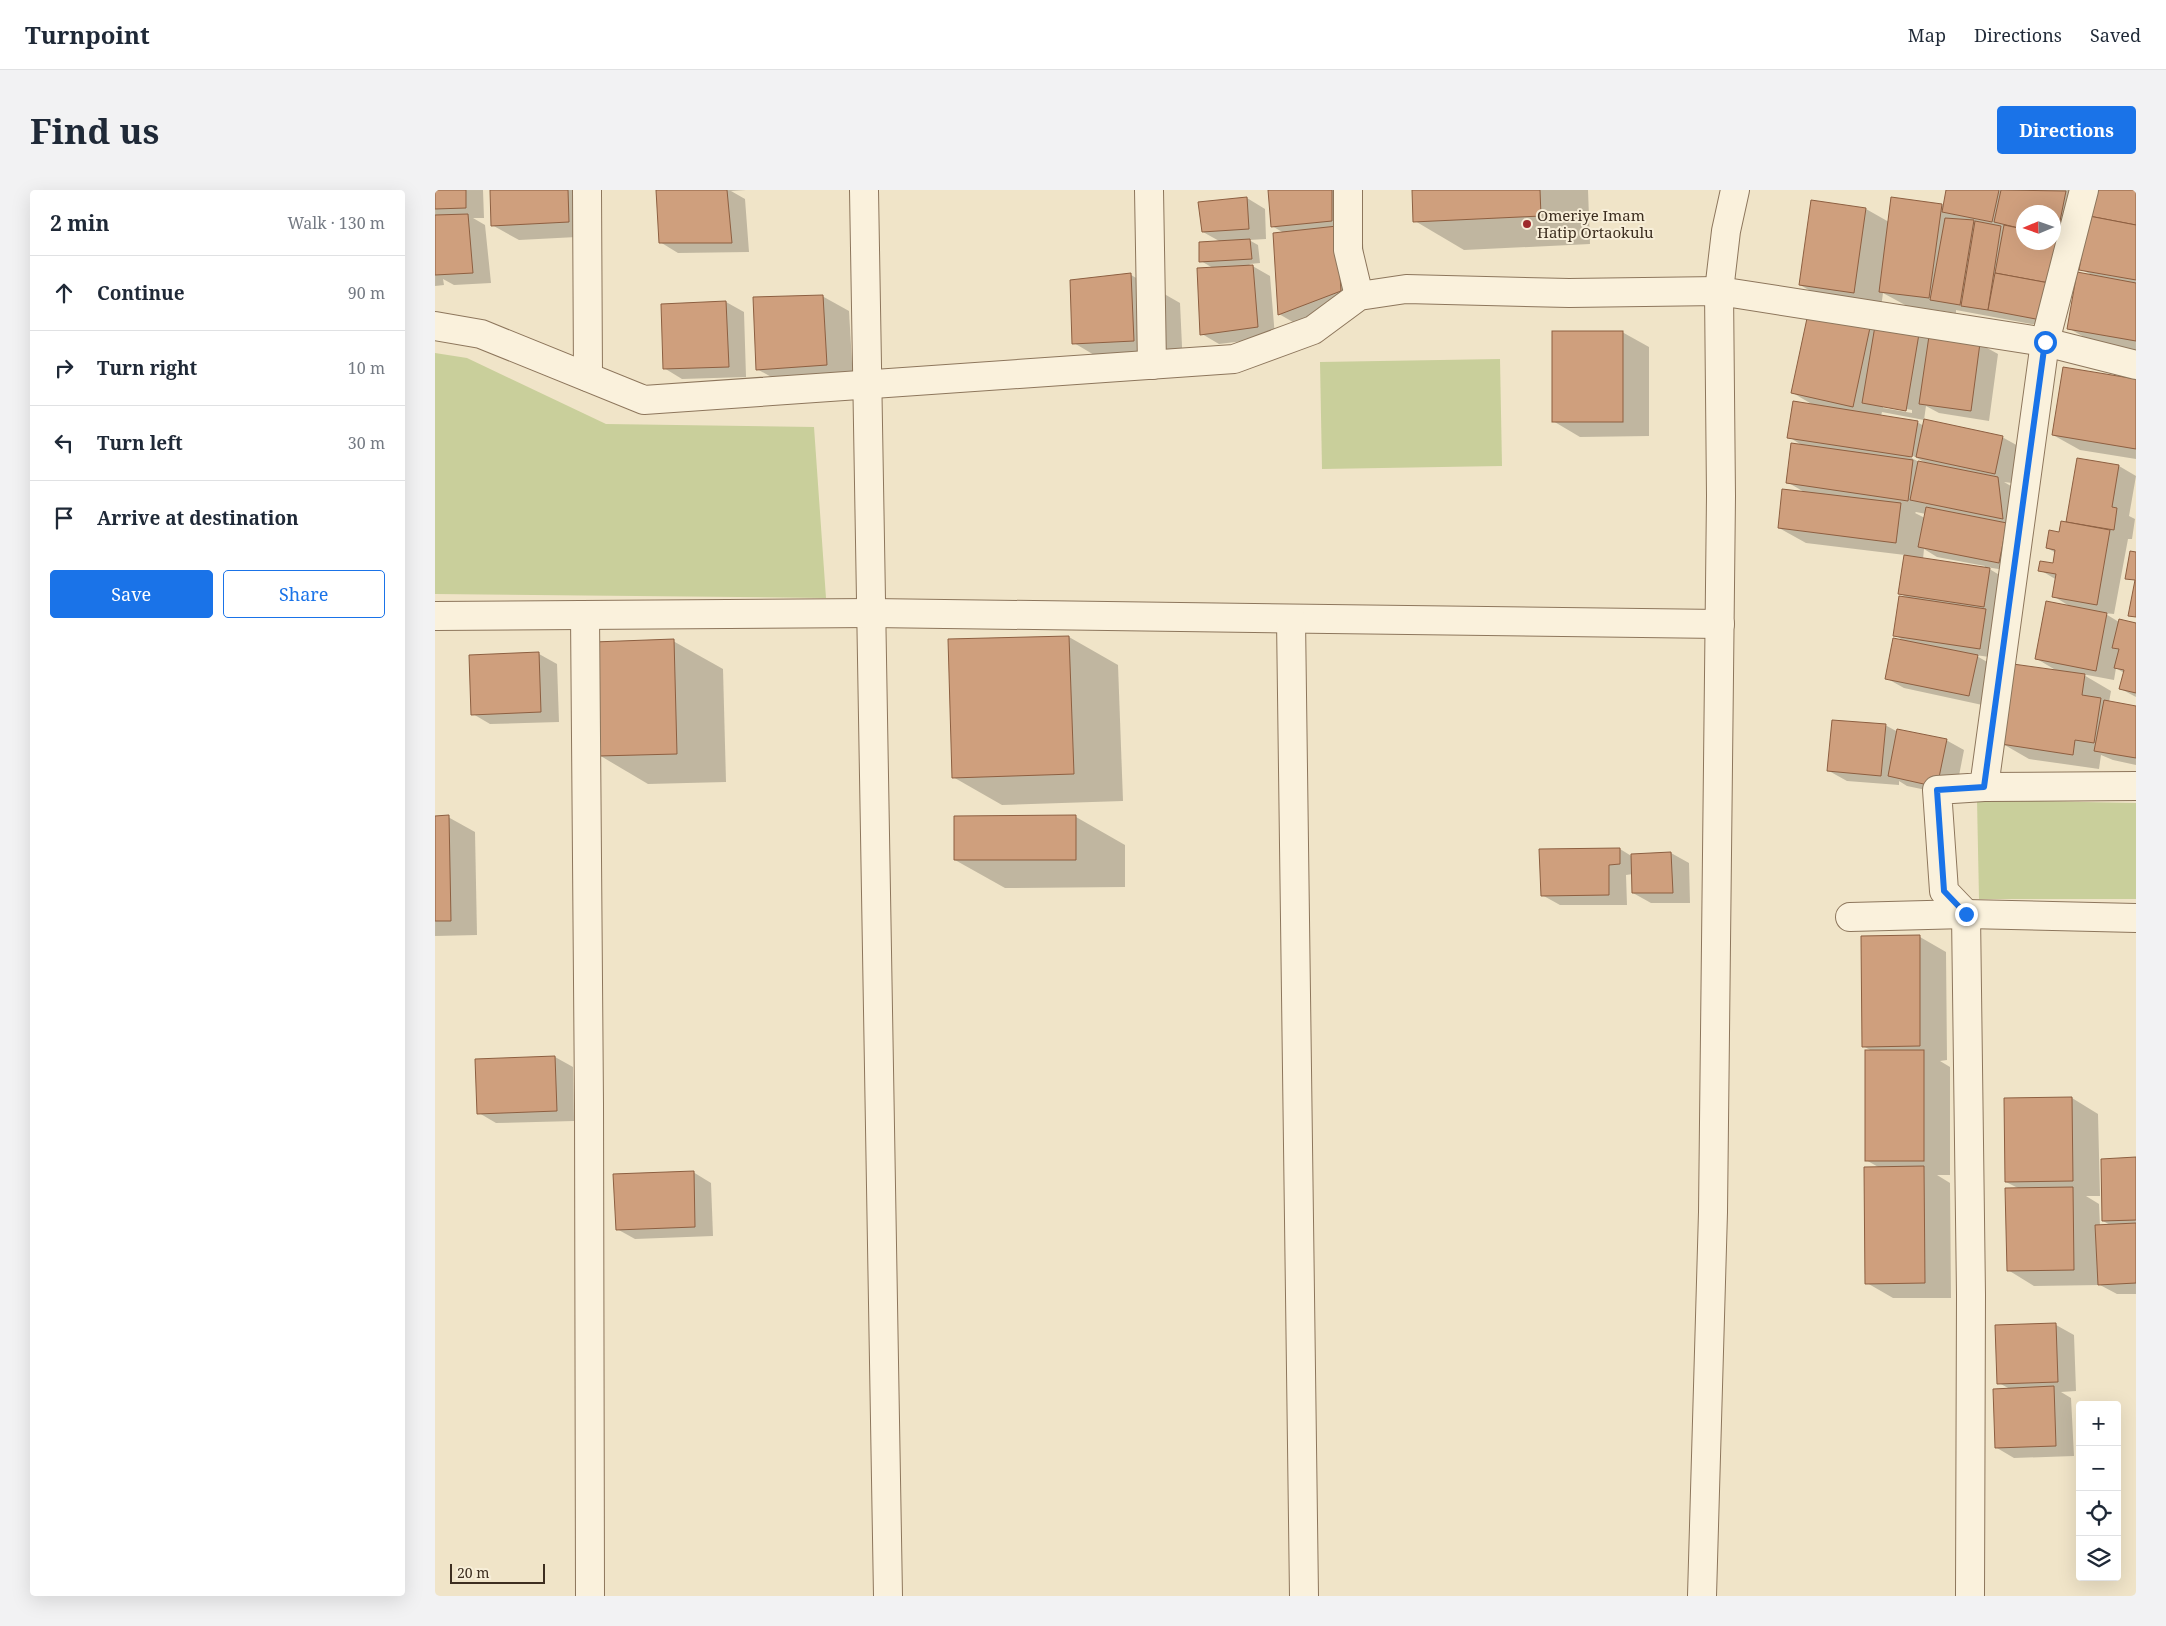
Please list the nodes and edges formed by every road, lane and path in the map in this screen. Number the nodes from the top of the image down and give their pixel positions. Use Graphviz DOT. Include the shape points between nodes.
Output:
graph roads {
  1 [pos="587,190"];
  2 [pos="864,190"];
  3 [pos="1149,190"];
  4 [pos="1348,190"];
  5 [pos="1735,190"];
  6 [pos="2084,190"];
  7 [pos="1719,291"];
  8 [pos="1359,296"];
  9 [pos="435,326"];
  10 [pos="2045,342"];
  11 [pos="1152,365"];
  12 [pos="2136,365"];
  13 [pos="587,377"];
  14 [pos="868,384"];
  15 [pos="872,613"];
  16 [pos="585,615"];
  17 [pos="435,616"];
  18 [pos="1291,619"];
  19 [pos="1720,624"];
  20 [pos="2136,786"];
  21 [pos="1984,787"];
  22 [pos="1966,914"];
  23 [pos="1851,917"];
  24 [pos="2136,918"];
  25 [pos="590,1596"];
  26 [pos="888,1596"];
  27 [pos="1304,1596"];
  28 [pos="1702,1596"];
  29 [pos="1969,1596"];
  1 -- 13 [label="street"];
  2 -- 14 [label="street"];
  3 -- 11 [label="street"];
  4 -- 8 [label="street" via="1348,250"];
  5 -- 7 [label="street"];
  6 -- 10 [label="street"];
  7 -- 8 [label="street" via="1569,293 1406,289"];
  7 -- 10 [label="street"];
  7 -- 19 [label="street"];
  8 -- 11 [label="street" via="1313,330 1235,359"];
  9 -- 13 [label="street" via="481,334"];
  10 -- 12 [label="street"];
  10 -- 21 [label="street"];
  11 -- 14 [label="street"];
  13 -- 14 [label="street" via="644,400"];
  14 -- 15 [label="street"];
  15 -- 16 [label="street"];
  15 -- 18 [label="street"];
  15 -- 26 [label="street"];
  16 -- 17 [label="street"];
  16 -- 25 [label="street"];
  18 -- 19 [label="street"];
  18 -- 27 [label="street"];
  19 -- 28 [label="street" via="1713,1212"];
  20 -- 21 [label="street"];
  21 -- 22 [label="street" via="1937,790 1944,891"];
  22 -- 23 [label="street"];
  22 -- 24 [label="street"];
  22 -- 29 [label="street" via="1971,1295"];
}
